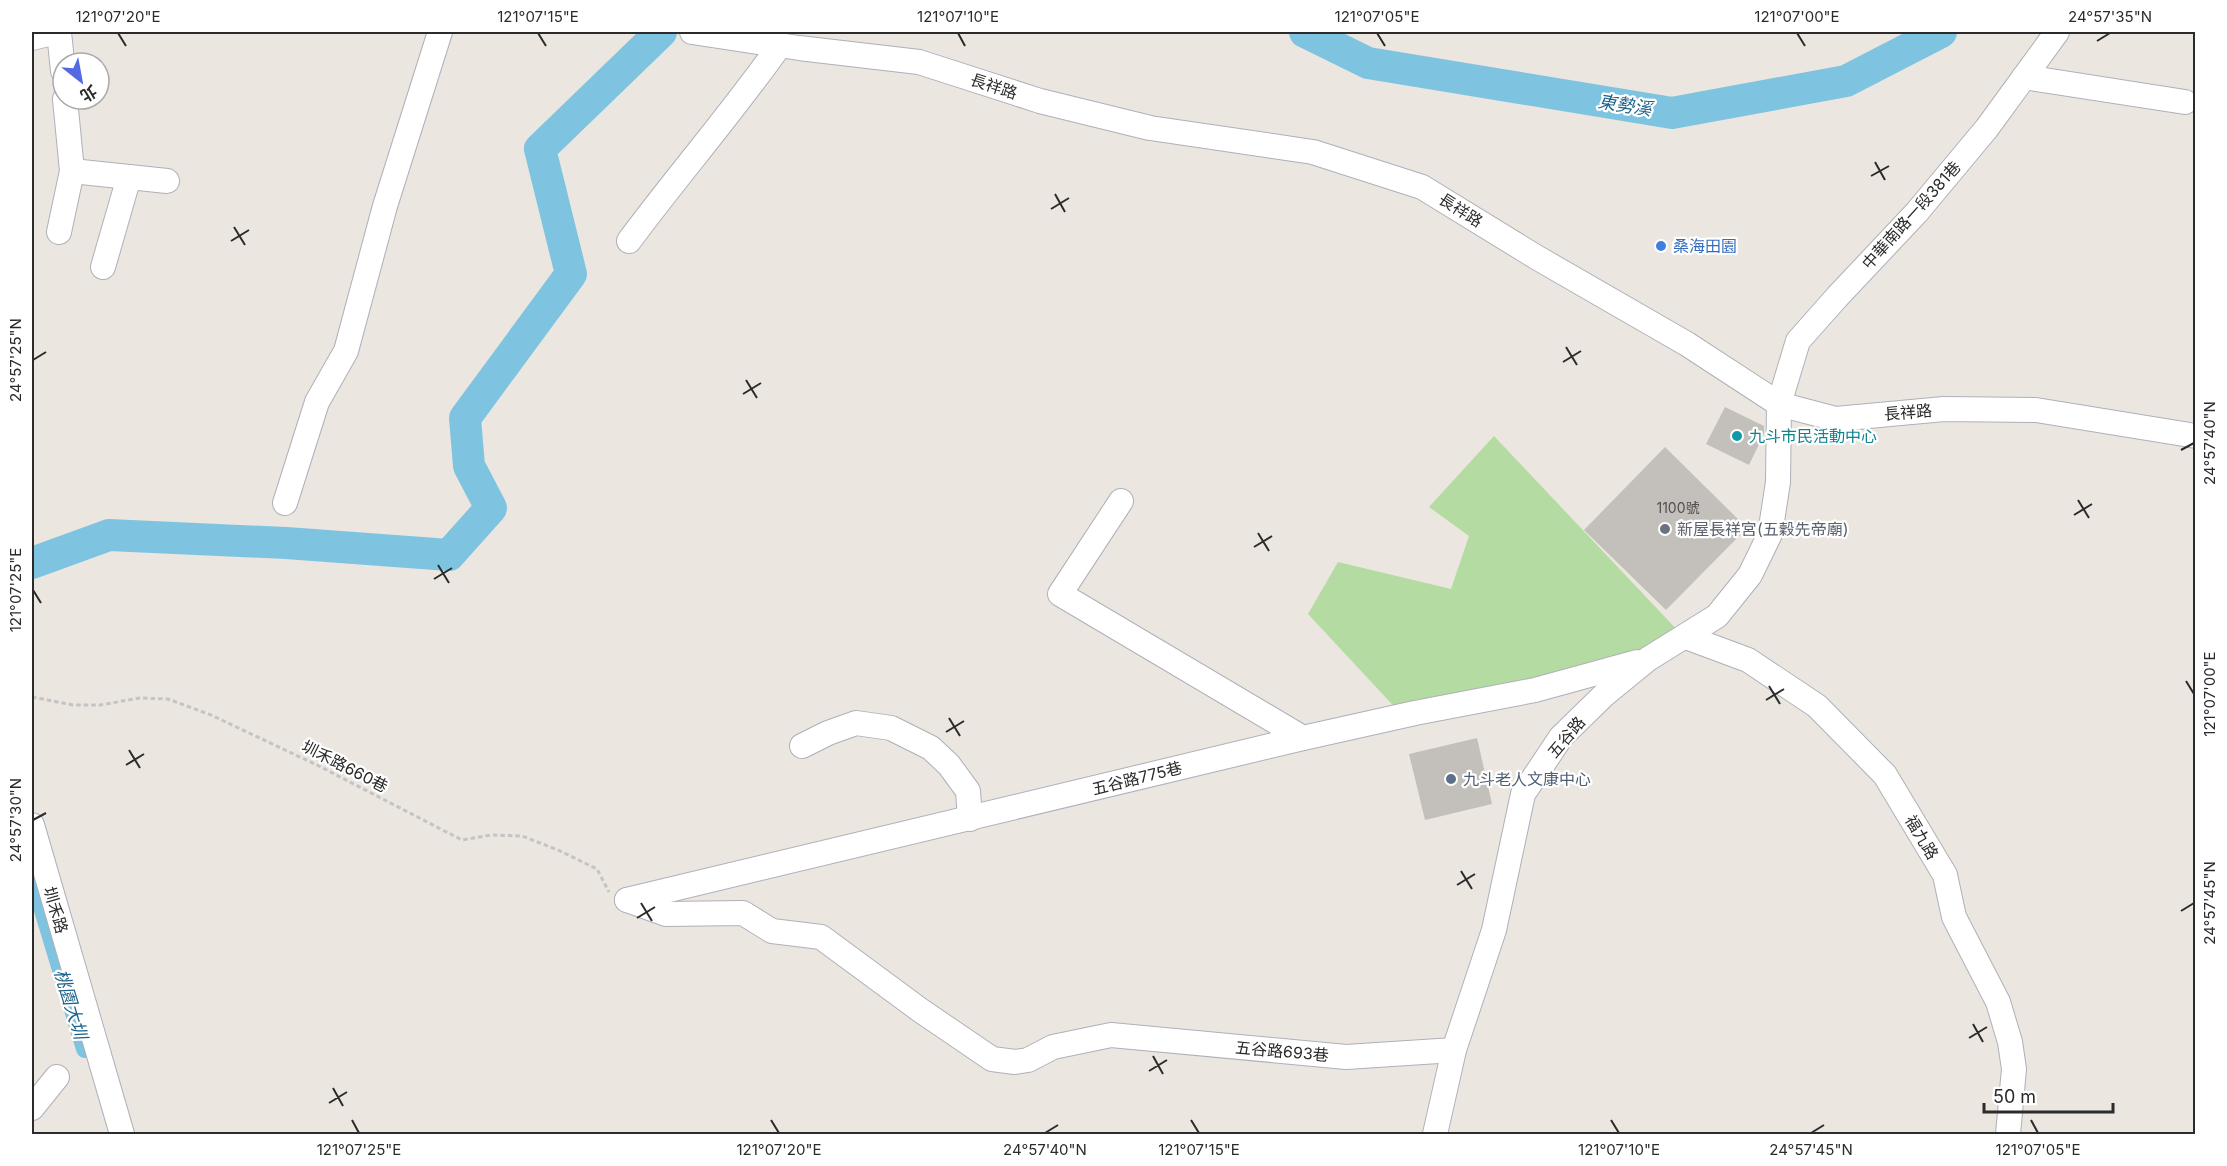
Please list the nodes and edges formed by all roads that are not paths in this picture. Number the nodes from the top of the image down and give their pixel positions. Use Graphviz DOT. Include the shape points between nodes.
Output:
graph roads {
  1 [pos="58,32"];
  2 [pos="440,32"];
  3 [pos="692,32"];
  4 [pos="2057,32"];
  5 [pos="32,38"];
  6 [pos="780,45"];
  7 [pos="60,51"];
  8 [pos="2024,77"];
  9 [pos="2186,102"];
  10 [pos="66,111"];
  11 [pos="72,171"];
  12 [pos="129,177"];
  13 [pos="167,181"];
  14 [pos="60,232"];
  15 [pos="629,242"];
  16 [pos="103,267"];
  17 [pos="1779,404"];
  18 [pos="2196,436"];
  19 [pos="1121,501"];
  20 [pos="285,503"];
  21 [pos="1686,637"];
  22 [pos="1648,659"];
  23 [pos="1303,738"];
  24 [pos="802,746"];
  25 [pos="970,819"];
  26 [pos="32,825"];
  27 [pos="627,900"];
  28 [pos="1454,1050"];
  29 [pos="57,1077"];
  30 [pos="32,1108"];
  31 [pos="122,1134"];
  32 [pos="1435,1134"];
  33 [pos="2008,1134"];
  1 -- 5 [label="street"];
  1 -- 7 [label="street"];
  2 -- 20 [label="street" via="385,206 346,351 317,402"];
  3 -- 6 [label="street, 長祥路"];
  4 -- 8 [label="street, 中華南路一段381巷"];
  6 -- 15 [label="street"];
  6 -- 17 [label="street, 長祥路" via="919,62 1040,101 1139,126 1313,152 1422,187"];
  8 -- 9 [label="street"];
  8 -- 17 [label="street, 中華南路一段381巷" via="1917,212 1798,341"];
  10 -- 11 [label="street"];
  11 -- 12 [label="street"];
  11 -- 14 [label="street"];
  12 -- 13 [label="street"];
  12 -- 16 [label="street"];
  17 -- 18 [label="street, 長祥路" via="1836,419 1944,409 2036,410"];
  17 -- 21 [label="street, 五谷路" via="1778,482 1770,534 1750,575 1717,616"];
  19 -- 23 [label="street" via="1060,594"];
  21 -- 22 [label="street, 五谷路"];
  21 -- 33 [label="street, 福九路" via="1748,660 1817,706 1885,775 1945,875 1954,917 1998,1002 2014,1069"];
  22 -- 23 [label="street, 五谷路775巷" via="1535,690"];
  22 -- 28 [label="street, 五谷路" via="1561,737 1523,794 1494,930"];
  23 -- 25 [label="street, 五谷路775巷"];
  24 -- 25 [label="street" via="856,723 891,728 931,748 950,765 968,791"];
  25 -- 27 [label="street, 五谷路775巷"];
  26 -- 31 [label="street, 圳禾路"];
  27 -- 28 [label="street, 五谷路693巷" via="666,914 742,913 772,931 821,937 992,1059 1028,1060 1053,1047 1111,1035 1346,1057"];
  28 -- 32 [label="street, 五谷路"];
  29 -- 30 [label="street"];
}
